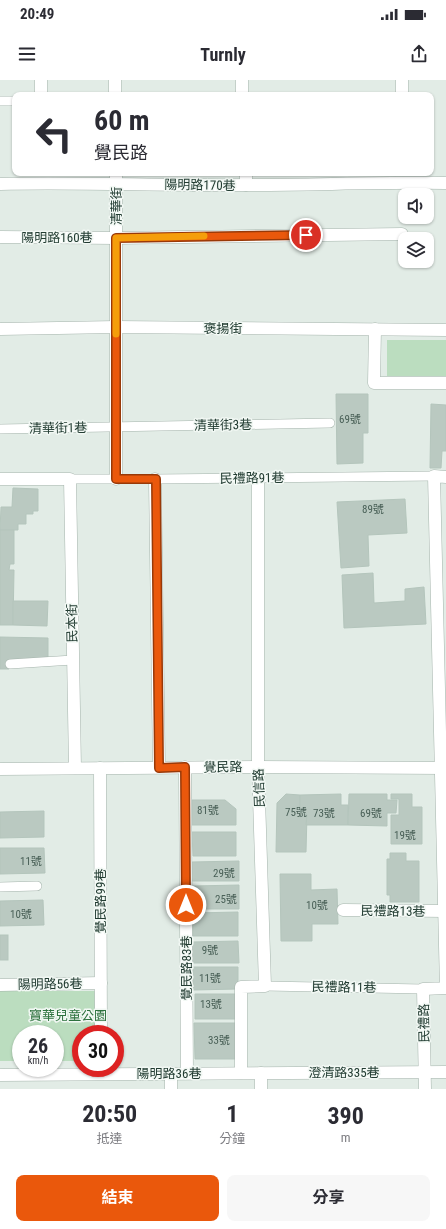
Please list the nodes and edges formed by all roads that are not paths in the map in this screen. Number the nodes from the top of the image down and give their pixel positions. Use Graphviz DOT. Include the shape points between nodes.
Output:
graph roads {
  1 [pos="41,80"];
  2 [pos="115,80"];
  3 [pos="242,80"];
  4 [pos="402,80"];
  5 [pos="41,92"];
  6 [pos="115,92"];
  7 [pos="242,92"];
  8 [pos="402,92"];
  9 [pos="0,100"];
  10 [pos="12,100"];
  11 [pos="246,176"];
  12 [pos="41,178"];
  13 [pos="116,178"];
  14 [pos="400,178"];
  15 [pos="446,183"];
  16 [pos="0,184"];
  17 [pos="246,185"];
  18 [pos="398,234"];
  19 [pos="0,237"];
  20 [pos="116,238"];
  21 [pos="116,327"];
  22 [pos="0,328"];
  23 [pos="375,329"];
  24 [pos="446,330"];
  25 [pos="446,383"];
  26 [pos="330,423"];
  27 [pos="116,427"];
  28 [pos="0,429"];
  29 [pos="440,476"];
  30 [pos="258,478"];
  31 [pos="0,479"];
  32 [pos="70,479"];
  33 [pos="116,479"];
  34 [pos="156,479"];
  35 [pos="73,660"];
  36 [pos="10,664"];
  37 [pos="185,767"];
  38 [pos="258,767"];
  39 [pos="75,768"];
  40 [pos="100,768"];
  41 [pos="159,768"];
  42 [pos="443,768"];
  43 [pos="0,769"];
  44 [pos="444,841"];
  45 [pos="37,886"];
  46 [pos="0,887"];
  47 [pos="343,910"];
  48 [pos="445,911"];
  49 [pos="101,982"];
  50 [pos="0,985"];
  51 [pos="265,986"];
  52 [pos="423,989"];
  53 [pos="101,1025"];
  54 [pos="72,1072"];
  55 [pos="124,1072"];
  56 [pos="424,1072"];
  57 [pos="446,1072"];
  58 [pos="171,1073"];
  59 [pos="187,1073"];
  60 [pos="241,1073"];
  61 [pos="261,1073"];
  62 [pos="0,1075"];
  63 [pos="171,1089"];
  64 [pos="261,1089"];
  65 [pos="425,1089"];
  1 -- 5 [label="street"];
  2 -- 6 [label="street"];
  3 -- 7 [label="street"];
  4 -- 8 [label="street"];
  9 -- 10 [label="lane"];
  11 -- 17 [label="street"];
  12 -- 13 [label="street, 陽明路170巷"];
  12 -- 16 [label="street, 陽明路170巷"];
  13 -- 17 [label="street, 陽明路170巷"];
  13 -- 20 [label="street, 清華街"];
  14 -- 15 [label="street, 陽明路170巷"];
  14 -- 17 [label="street, 陽明路170巷"];
  18 -- 20 [label="street, 陽明路160巷"];
  19 -- 20 [label="street, 陽明路160巷"];
  20 -- 21 [label="street, 清華街"];
  21 -- 22 [label="street, 褒揚街"];
  21 -- 23 [label="street, 褒揚街"];
  21 -- 27 [label="street, 清華街"];
  23 -- 24 [label="street, 褒揚街"];
  23 -- 25 [label="street" via="374,383"];
  26 -- 27 [label="lane, 清華街3巷"];
  27 -- 28 [label="lane, 清華街1巷"];
  27 -- 33 [label="street, 清華街"];
  29 -- 30 [label="lane, 民禮路91巷"];
  29 -- 42 [label="street, 民禮路"];
  30 -- 34 [label="lane, 民禮路91巷"];
  30 -- 38 [label="street, 民信路"];
  31 -- 32 [label="street"];
  32 -- 33 [label="lane, 民禮路91巷"];
  32 -- 35 [label="street, 民本街"];
  33 -- 34 [label="lane, 民禮路91巷"];
  34 -- 41 [label="street"];
  35 -- 36 [label="lane"];
  35 -- 39 [label="street, 民本街"];
  37 -- 38 [label="street, 覺民路"];
  37 -- 41 [label="street, 覺民路"];
  37 -- 59 [label="street, 覺民路83巷"];
  38 -- 42 [label="street, 覺民路"];
  38 -- 51 [label="street, 民信路"];
  39 -- 40 [label="street, 覺民路"];
  39 -- 43 [label="street, 覺民路"];
  40 -- 41 [label="street, 覺民路"];
  40 -- 49 [label="street, 覺民路99巷"];
  42 -- 44 [label="street, 民禮路"];
  44 -- 48 [label="street, 民禮路"];
  45 -- 46 [label="lane"];
  47 -- 48 [label="street, 民禮路13巷"];
  48 -- 52 [label="street, 民禮路" via="446,988"];
  49 -- 50 [label="street, 陽明路56巷"];
  49 -- 53 [label="street, 覺民路99巷"];
  51 -- 52 [label="lane, 民禮路11巷"];
  51 -- 60 [label="street" via="241,986"];
  52 -- 56 [label="street, 民禮路"];
  54 -- 62 [label="street, 陽明路36巷"];
  55 -- 58 [label="street, 陽明路36巷"];
  56 -- 57 [label="street, 澄清路335巷"];
  56 -- 61 [label="street, 澄清路335巷"];
  56 -- 65 [label="street, 民禮路"];
  58 -- 59 [label="street, 陽明路36巷"];
  58 -- 63 [label="street"];
  59 -- 60 [label="street, 陽明路36巷"];
  60 -- 61 [label="street, 澄清路335巷"];
  61 -- 64 [label="street"];
}
